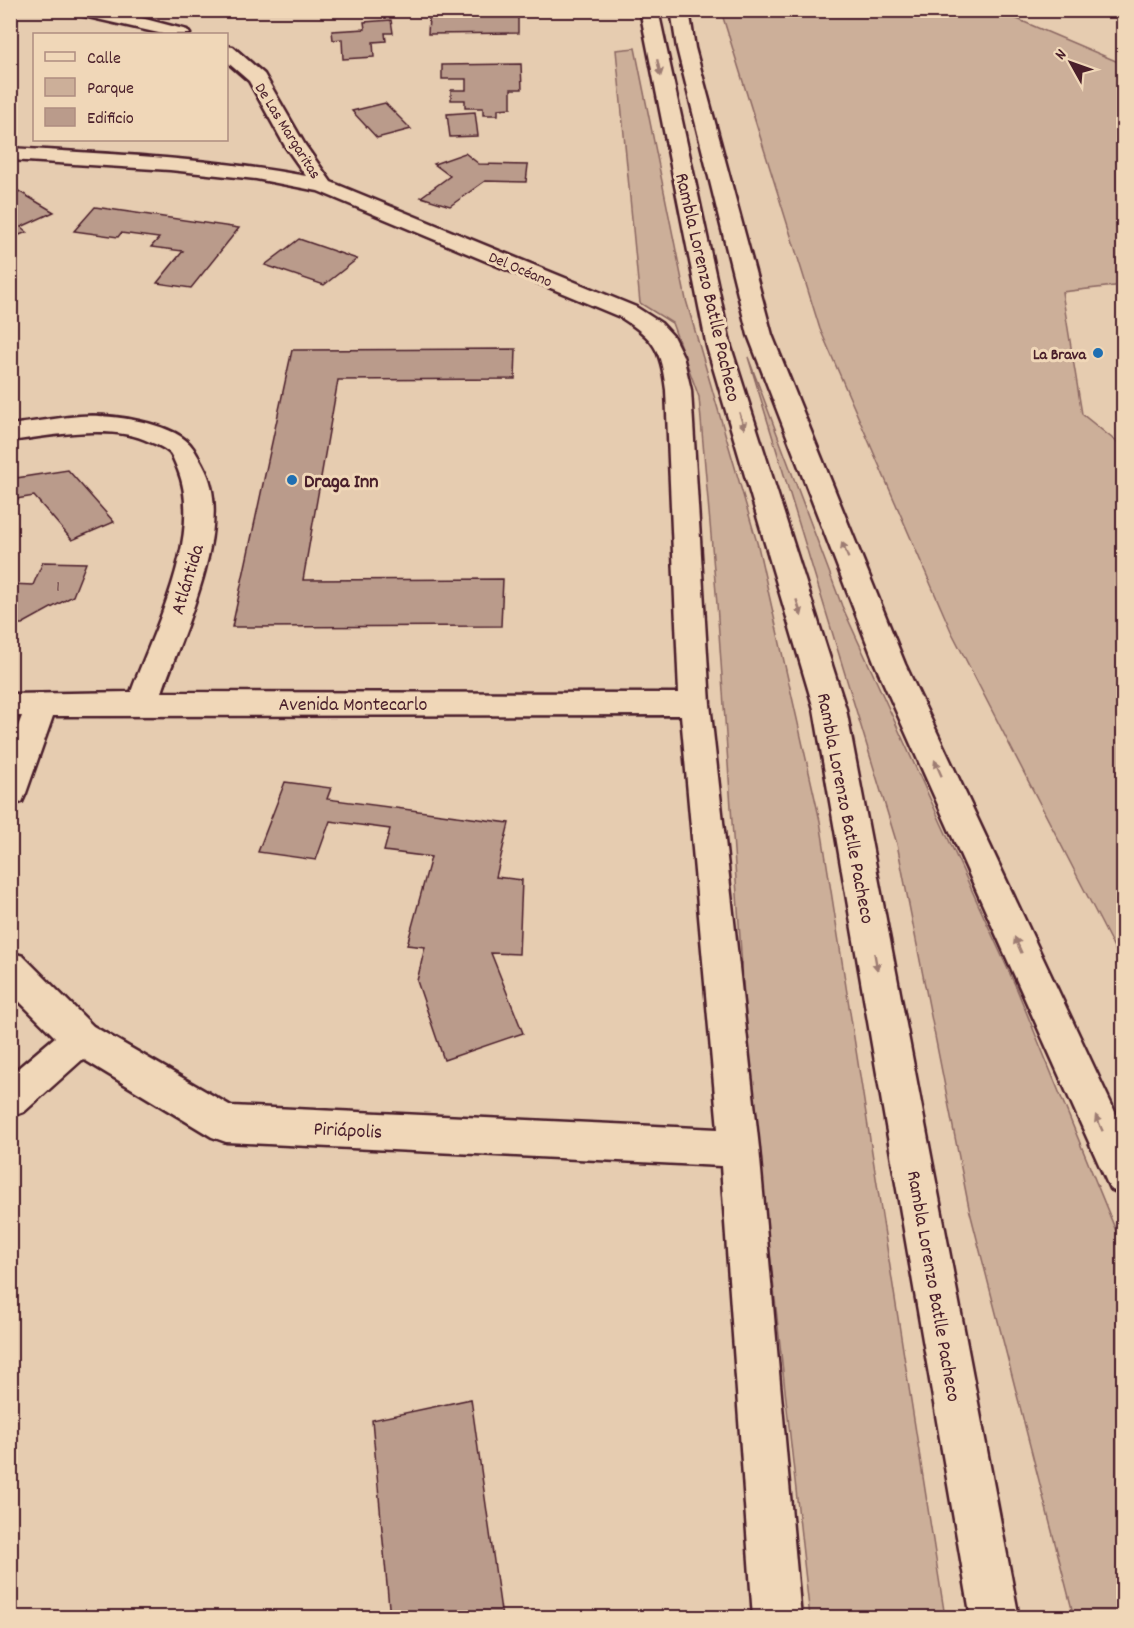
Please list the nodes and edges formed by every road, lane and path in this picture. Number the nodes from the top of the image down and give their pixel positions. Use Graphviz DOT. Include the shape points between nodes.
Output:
graph roads {
  1 [pos="81,10"];
  2 [pos="649,10"];
  3 [pos="680,10"];
  4 [pos="177,33"];
  5 [pos="228,53"];
  6 [pos="10,154"];
  7 [pos="324,186"];
  8 [pos="10,433"];
  9 [pos="142,703"];
  10 [pos="695,704"];
  11 [pos="26,705"];
  12 [pos="10,793"];
  13 [pos="10,967"];
  14 [pos="80,1038"];
  15 [pos="10,1100"];
  16 [pos="739,1148"];
  17 [pos="1124,1176"];
  18 [pos="777,1617"];
  19 [pos="995,1617"];
  1 -- 4 [label="street"];
  2 -- 19 [label="street, Rambla Lorenzo Batlle Pacheco, one-way" via="719,347 830,709"];
  17 -- 3 [label="street, Rambla Lorenzo Batlle Pacheco, one-way" via="890,664 760,335 686,48"];
  5 -- 7 [label="street, De Las Margaritas" via="257,78 295,146"];
  6 -- 7 [label="street, Del Océano" via="256,172"];
  7 -- 10 [label="street, Del Océano" via="628,312 653,328 668,346 678,380 681,413"];
  8 -- 9 [label="street, Atlántida" via="82,424 127,427 158,435 180,448 190,466 198,486 200,534 188,579"];
  9 -- 10 [label="street, Avenida Montecarlo"];
  9 -- 11 [label="street, Avenida Montecarlo"];
  10 -- 16 [label="street"];
  11 -- 12 [label="street"];
  13 -- 14 [label="street, Piriápolis"];
  14 -- 15 [label="street"];
  14 -- 16 [label="street, Piriápolis" via="226,1124"];
  16 -- 18 [label="street"];
}
